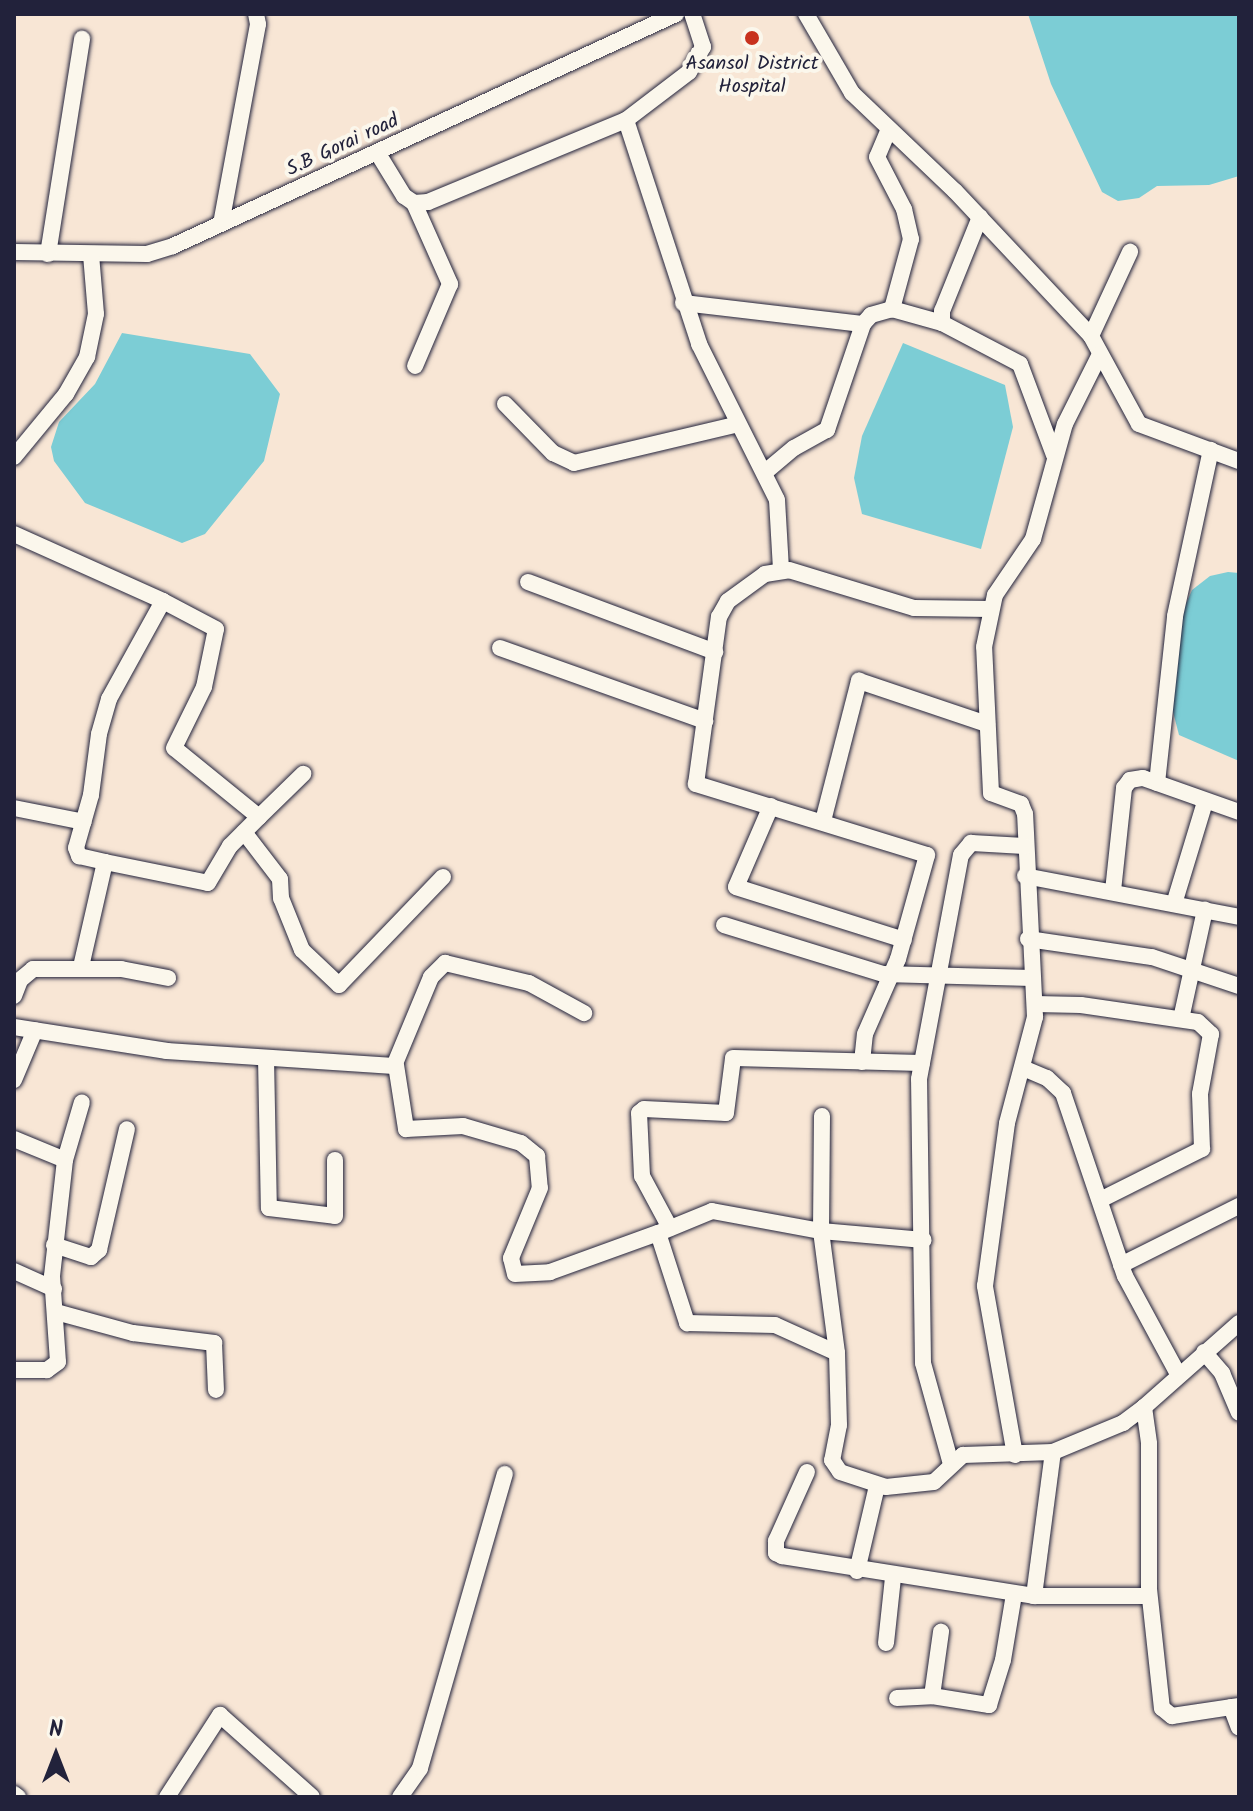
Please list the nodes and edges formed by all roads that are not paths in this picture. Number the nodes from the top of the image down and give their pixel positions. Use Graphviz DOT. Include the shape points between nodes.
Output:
graph roads {
  1 [pos="256,14"];
  2 [pos="676,14"];
  3 [pos="692,14"];
  4 [pos="806,14"];
  5 [pos="82,39"];
  6 [pos="626,120"];
  7 [pos="889,129"];
  8 [pos="377,152"];
  9 [pos="414,203"];
  10 [pos="980,217"];
  11 [pos="221,224"];
  12 [pos="14,252"];
  13 [pos="1130,252"];
  14 [pos="48,254"];
  15 [pos="91,254"];
  16 [pos="683,303"];
  17 [pos="892,309"];
  18 [pos="942,323"];
  19 [pos="863,324"];
  20 [pos="1091,336"];
  21 [pos="1100,354"];
  22 [pos="415,366"];
  23 [pos="505,404"];
  24 [pos="735,425"];
  25 [pos="1211,450"];
  26 [pos="1054,455"];
  27 [pos="14,457"];
  28 [pos="1239,461"];
  29 [pos="764,473"];
  30 [pos="14,534"];
  31 [pos="781,570"];
  32 [pos="528,582"];
  33 [pos="163,601"];
  34 [pos="991,609"];
  35 [pos="500,648"];
  36 [pos="715,652"];
  37 [pos="705,721"];
  38 [pos="987,724"];
  39 [pos="303,774"];
  40 [pos="1157,783"];
  41 [pos="1205,802"];
  42 [pos="771,806"];
  43 [pos="14,808"];
  44 [pos="1239,812"];
  45 [pos="259,817"];
  46 [pos="823,821"];
  47 [pos="84,822"];
  48 [pos="244,832"];
  49 [pos="1025,846"];
  50 [pos="105,862"];
  51 [pos="1025,876"];
  52 [pos="443,877"];
  53 [pos="1113,891"];
  54 [pos="1174,904"];
  55 [pos="1205,910"];
  56 [pos="1239,917"];
  57 [pos="724,925"];
  58 [pos="1028,939"];
  59 [pos="904,940"];
  60 [pos="81,967"];
  61 [pos="1191,967"];
  62 [pos="893,975"];
  63 [pos="939,975"];
  64 [pos="168,978"];
  65 [pos="1032,978"];
  66 [pos="1239,986"];
  67 [pos="14,996"];
  68 [pos="1035,1004"];
  69 [pos="584,1013"];
  70 [pos="1181,1019"];
  71 [pos="14,1027"];
  72 [pos="35,1030"];
  73 [pos="266,1058"];
  74 [pos="862,1062"];
  75 [pos="922,1063"];
  76 [pos="396,1065"];
  77 [pos="1023,1068"];
  78 [pos="14,1080"];
  79 [pos="82,1102"];
  80 [pos="822,1116"];
  81 [pos="127,1129"];
  82 [pos="14,1140"];
  83 [pos="65,1160"];
  84 [pos="335,1160"];
  85 [pos="1100,1200"];
  86 [pos="1239,1206"];
  87 [pos="664,1230"];
  88 [pos="821,1231"];
  89 [pos="924,1240"];
  90 [pos="54,1245"];
  91 [pos="1121,1265"];
  92 [pos="14,1271"];
  93 [pos="54,1289"];
  94 [pos="56,1312"];
  95 [pos="1239,1323"];
  96 [pos="1204,1352"];
  97 [pos="837,1353"];
  98 [pos="14,1370"];
  99 [pos="1178,1374"];
  100 [pos="216,1390"];
  101 [pos="1144,1407"];
  102 [pos="1239,1413"];
  103 [pos="1053,1452"];
  104 [pos="1015,1455"];
  105 [pos="951,1464"];
  106 [pos="807,1472"];
  107 [pos="505,1474"];
  108 [pos="877,1486"];
  109 [pos="857,1571"];
  110 [pos="893,1577"];
  111 [pos="1014,1594"];
  112 [pos="1034,1596"];
  113 [pos="1149,1596"];
  114 [pos="941,1632"];
  115 [pos="886,1643"];
  116 [pos="932,1696"];
  117 [pos="897,1698"];
  118 [pos="1235,1706"];
  119 [pos="1239,1728"];
  120 [pos="307,1795"];
  121 [pos="167,1797"];
  122 [pos="400,1797"];
  1 -- 11 [label="street"];
  2 -- 8 [label="street, S.B Gorai road"];
  3 -- 6 [label="street" via="703,47 689,72"];
  4 -- 7 [label="street" via="836,74"];
  5 -- 14 [label="street"];
  6 -- 9 [label="street" via="445,198"];
  6 -- 16 [label="street"];
  7 -- 10 [label="street"];
  7 -- 17 [label="street" via="877,157 904,209 911,239"];
  8 -- 9 [label="street"];
  8 -- 11 [label="street, S.B Gorai road"];
  9 -- 22 [label="street" via="450,284"];
  10 -- 18 [label="street" via="942,311"];
  10 -- 20 [label="street"];
  11 -- 15 [label="street, S.B Gorai road" via="147,254"];
  12 -- 14 [label="street, S.B Gorai road"];
  13 -- 20 [label="street"];
  14 -- 15 [label="street, S.B Gorai road"];
  15 -- 27 [label="street" via="96,314 87,357 66,394"];
  16 -- 19 [label="street"];
  16 -- 24 [label="street"];
  17 -- 18 [label="street"];
  17 -- 19 [label="street" via="871,315"];
  18 -- 26 [label="street" via="1020,364"];
  19 -- 29 [label="street" via="827,430"];
  20 -- 21 [label="street"];
  21 -- 25 [label="street" via="1139,424"];
  21 -- 26 [label="street"];
  23 -- 24 [label="street" via="553,453 574,463"];
  24 -- 29 [label="street"];
  25 -- 28 [label="street"];
  25 -- 40 [label="street" via="1175,616"];
  26 -- 34 [label="street" via="1033,539 1005,576"];
  29 -- 31 [label="street" via="780,520"];
  30 -- 33 [label="street"];
  31 -- 34 [label="street" via="914,608"];
  31 -- 36 [label="street" via="765,574 728,601 719,617"];
  32 -- 36 [label="street" via="639,628"];
  33 -- 45 [label="street" via="216,629 204,687 174,748"];
  33 -- 47 [label="street" via="104,714"];
  34 -- 38 [label="street" via="984,647"];
  35 -- 37 [label="street"];
  36 -- 37 [label="street"];
  37 -- 42 [label="street" via="696,784"];
  38 -- 46 [label="street" via="859,681"];
  38 -- 49 [label="street" via="991,793 1024,808"];
  39 -- 45 [label="street"];
  40 -- 41 [label="street"];
  40 -- 53 [label="street" via="1136,777 1126,783"];
  41 -- 44 [label="street"];
  41 -- 54 [label="street"];
  42 -- 46 [label="street"];
  42 -- 59 [label="street" via="736,887"];
  43 -- 47 [label="street"];
  45 -- 48 [label="street"];
  46 -- 59 [label="street" via="925,852"];
  47 -- 50 [label="street" via="76,853"];
  48 -- 50 [label="street" via="208,883"];
  48 -- 52 [label="street" via="280,879 281,898 302,950 339,985"];
  49 -- 51 [label="street"];
  49 -- 63 [label="street" via="979,842 965,847"];
  50 -- 60 [label="street"];
  51 -- 53 [label="street"];
  51 -- 58 [label="street"];
  53 -- 54 [label="street"];
  54 -- 55 [label="street"];
  55 -- 56 [label="street"];
  55 -- 61 [label="street"];
  57 -- 62 [label="street"];
  58 -- 61 [label="street"];
  58 -- 65 [label="street"];
  59 -- 62 [label="street"];
  60 -- 64 [label="street"];
  60 -- 67 [label="street" via="33,969 20,980"];
  61 -- 66 [label="street"];
  61 -- 70 [label="street"];
  62 -- 63 [label="street"];
  62 -- 74 [label="street" via="868,1026"];
  63 -- 65 [label="street"];
  63 -- 75 [label="street"];
  65 -- 68 [label="street"];
  68 -- 70 [label="street"];
  68 -- 77 [label="street" via="1033,1037"];
  69 -- 76 [label="street" via="529,983 439,965"];
  70 -- 85 [label="street" via="1198,1022 1211,1034 1200,1094 1202,1149"];
  71 -- 72 [label="street"];
  72 -- 73 [label="street" via="167,1051"];
  72 -- 78 [label="street"];
  73 -- 76 [label="street"];
  73 -- 84 [label="street" via="269,1208 335,1216"];
  74 -- 75 [label="street"];
  74 -- 87 [label="street" via="733,1058 726,1113 639,1113 642,1176"];
  75 -- 89 [label="street" via="916,1135"];
  76 -- 87 [label="street" via="406,1129 463,1126 521,1143 537,1156 540,1188 511,1258 515,1274 550,1272"];
  77 -- 85 [label="street" via="1047,1078 1063,1093"];
  77 -- 104 [label="street" via="1007,1123 985,1286"];
  79 -- 83 [label="street"];
  80 -- 88 [label="street"];
  81 -- 90 [label="street" via="99,1250 86,1257"];
  82 -- 83 [label="street"];
  83 -- 90 [label="street"];
  85 -- 91 [label="street"];
  86 -- 91 [label="street"];
  87 -- 88 [label="street" via="712,1211"];
  87 -- 97 [label="street" via="687,1323 775,1325"];
  88 -- 89 [label="street"];
  88 -- 97 [label="street"];
  89 -- 105 [label="street" via="923,1363"];
  90 -- 93 [label="street"];
  91 -- 99 [label="street"];
  92 -- 93 [label="street"];
  93 -- 94 [label="street"];
  94 -- 98 [label="street" via="59,1354 54,1367"];
  94 -- 100 [label="street" via="133,1333 214,1343"];
  95 -- 96 [label="street"];
  96 -- 99 [label="street"];
  96 -- 102 [label="street" via="1222,1373"];
  97 -- 108 [label="street" via="839,1425 833,1466"];
  99 -- 101 [label="street"];
  101 -- 103 [label="street" via="1123,1423"];
  101 -- 113 [label="street"];
  103 -- 104 [label="street"];
  103 -- 112 [label="street"];
  104 -- 105 [label="street" via="963,1455"];
  105 -- 108 [label="street" via="934,1482"];
  106 -- 109 [label="street" via="776,1541 776,1553"];
  107 -- 122 [label="street" via="420,1768"];
  108 -- 109 [label="street"];
  109 -- 110 [label="street"];
  110 -- 111 [label="street"];
  110 -- 115 [label="street"];
  111 -- 112 [label="street"];
  111 -- 116 [label="street" via="989,1705"];
  112 -- 113 [label="street"];
  113 -- 118 [label="street" via="1164,1712 1172,1716"];
  114 -- 116 [label="street"];
  116 -- 117 [label="street"];
  118 -- 119 [label="street"];
  120 -- 121 [label="street" via="220,1715"];
}
